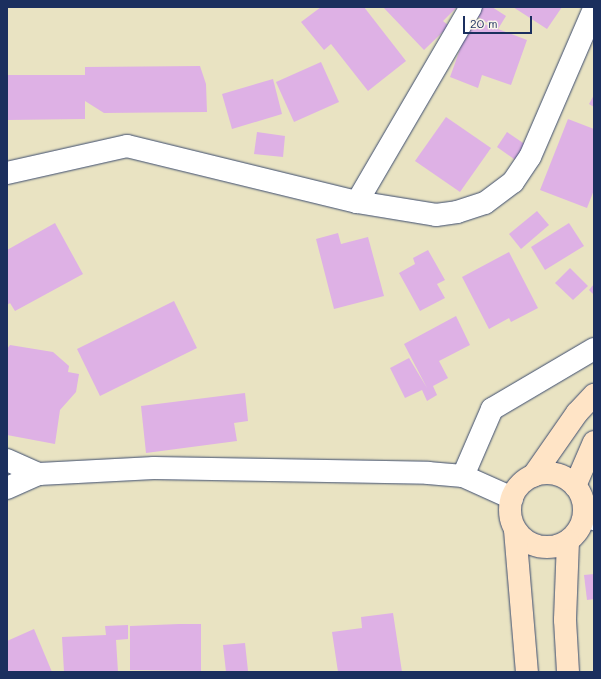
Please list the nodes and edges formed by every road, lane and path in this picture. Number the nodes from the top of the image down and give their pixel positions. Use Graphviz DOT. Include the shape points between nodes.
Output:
graph roads {
  1 [pos="471,7"];
  2 [pos="594,9"];
  3 [pos="7,174"];
  4 [pos="357,202"];
  5 [pos="594,349"];
  6 [pos="594,395"];
  7 [pos="594,442"];
  8 [pos="7,460"];
  9 [pos="39,474"];
  10 [pos="463,476"];
  11 [pos="533,476"];
  12 [pos="575,486"];
  13 [pos="7,488"];
  14 [pos="512,498"];
  15 [pos="589,517"];
  16 [pos="515,530"];
  17 [pos="568,540"];
  18 [pos="526,672"];
  19 [pos="568,672"];
  1 -- 4 [label="street"];
  2 -- 4 [label="street" via="530,157 513,182 484,203 457,212 436,215"];
  3 -- 4 [label="street" via="126,146"];
  5 -- 10 [label="street" via="492,409"];
  6 -- 11 [label="main road" via="576,413"];
  7 -- 12 [label="main road"];
  8 -- 9 [label="street"];
  9 -- 10 [label="street" via="154,468"];
  9 -- 13 [label="street"];
  10 -- 14 [label="street"];
  11 -- 12 [label="main road" via="556,474"];
  11 -- 14 [label="main road" via="520,484"];
  12 -- 15 [label="main road"];
  14 -- 16 [label="main road" via="510,514"];
  15 -- 17 [label="main road"];
  16 -- 17 [label="main road" via="528,542 544,547"];
  16 -- 18 [label="main road"];
  17 -- 19 [label="main road" via="565,620"];
}
